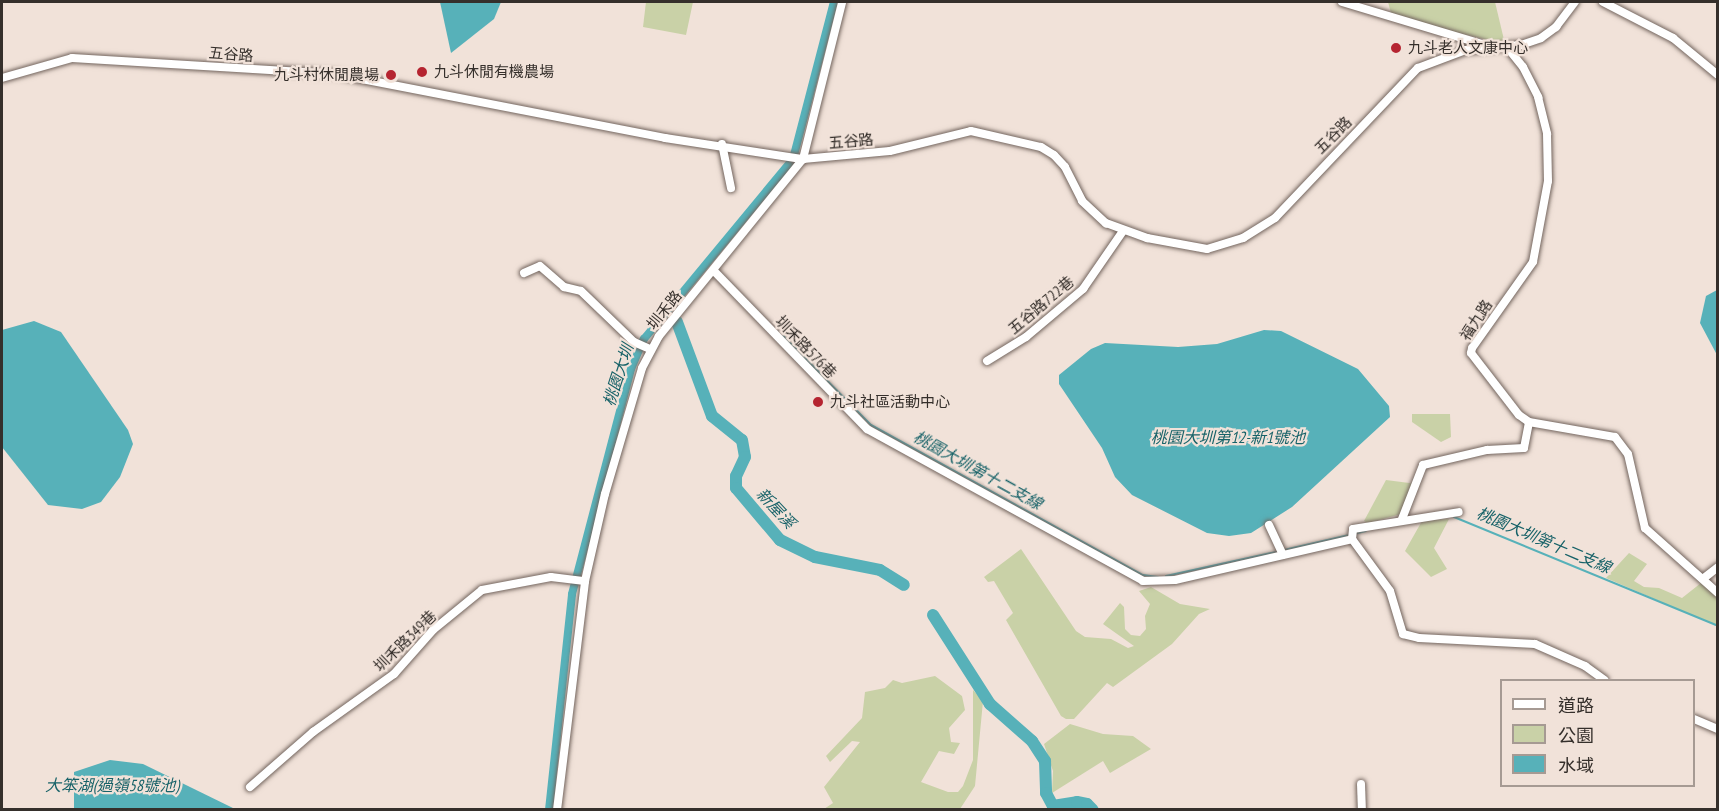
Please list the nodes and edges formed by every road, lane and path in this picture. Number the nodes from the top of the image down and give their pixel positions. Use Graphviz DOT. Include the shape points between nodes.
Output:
graph roads {
  1 [pos="842,2"];
  2 [pos="1342,2"];
  3 [pos="1575,2"];
  4 [pos="1603,2"];
  5 [pos="1488,46"];
  6 [pos="1506,46"];
  7 [pos="1718,75"];
  8 [pos="2,78"];
  9 [pos="722,144"];
  10 [pos="799,158"];
  11 [pos="730,188"];
  12 [pos="1123,231"];
  13 [pos="714,271"];
  14 [pos="524,273"];
  15 [pos="648,349"];
  16 [pos="987,361"];
  17 [pos="1529,422"];
  18 [pos="1459,512"];
  19 [pos="1402,519"];
  20 [pos="1269,525"];
  21 [pos="1352,539"];
  22 [pos="1283,555"];
  23 [pos="1718,567"];
  24 [pos="1704,578"];
  25 [pos="583,580"];
  26 [pos="1718,593"];
  27 [pos="1601,679"];
  28 [pos="1695,719"];
  29 [pos="1718,729"];
  30 [pos="1361,784"];
  31 [pos="250,787"];
  32 [pos="557,810"];
  33 [pos="1362,810"];
  1 -- 10 [label="street, 圳禾路"];
  2 -- 5 [label="street"];
  3 -- 6 [label="street, 五谷路" via="1556,27 1540,38"];
  4 -- 7 [label="street" via="1672,38"];
  5 -- 6 [label="street, 五谷路"];
  5 -- 12 [label="street, 五谷路" via="1443,56 1418,68 1275,218 1244,238 1200,249"];
  6 -- 17 [label="street, 福九路" via="1523,67 1538,97 1547,134 1548,181 1533,262 1471,353 1519,415"];
  8 -- 9 [label="street, 五谷路" via="72,58 336,74 665,138"];
  9 -- 10 [label="street, 五谷路"];
  9 -- 11 [label="street"];
  10 -- 12 [label="street, 五谷路" via="890,151 971,131 992,134 1054,155 1065,167 1082,201 1106,223"];
  10 -- 13 [label="street, 圳禾路"];
  12 -- 16 [label="street, 五谷路722巷" via="1083,289 1026,337"];
  13 -- 15 [label="street, 圳禾路"];
  13 -- 22 [label="street, 圳禾路576巷" via="867,429 1119,569 1158,583"];
  14 -- 15 [label="street" via="540,266 564,286 581,291 637,344"];
  15 -- 25 [label="street, 圳禾路"];
  17 -- 19 [label="street" via="1524,448 1487,450 1424,465"];
  17 -- 24 [label="street" via="1615,437 1628,454 1645,528 1698,577"];
  18 -- 19 [label="street"];
  19 -- 21 [label="street" via="1353,529"];
  20 -- 22 [label="street"];
  21 -- 22 [label="street, 圳禾路576巷"];
  21 -- 27 [label="street" via="1390,591 1403,634 1535,644 1585,666"];
  23 -- 24 [label="street"];
  24 -- 26 [label="street"];
  25 -- 31 [label="street, 圳禾路349巷" via="568,577 482,590 433,630 394,674 313,732"];
  25 -- 32 [label="street, 圳禾路"];
  28 -- 29 [label="street"];
  30 -- 33 [label="street"];
}
